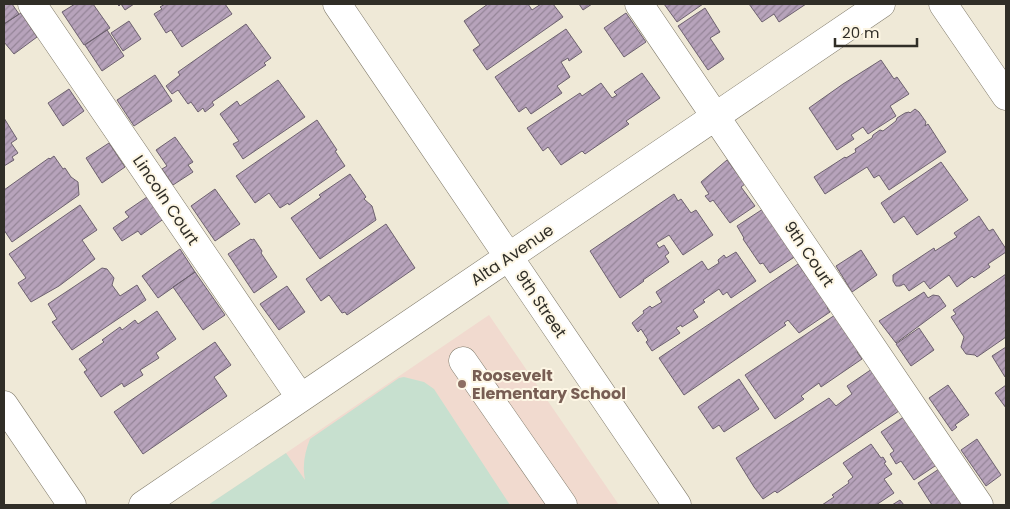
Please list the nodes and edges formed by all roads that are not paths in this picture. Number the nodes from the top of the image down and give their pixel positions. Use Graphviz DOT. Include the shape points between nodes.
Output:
graph roads {
  1 [pos="32,4"];
  2 [pos="337,4"];
  3 [pos="639,4"];
  4 [pos="882,4"];
  5 [pos="943,4"];
  6 [pos="1006,96"];
  7 [pos="716,117"];
  8 [pos="509,257"];
  9 [pos="463,361"];
  10 [pos="300,397"];
  11 [pos="4,405"];
  12 [pos="72,505"];
  13 [pos="144,505"];
  14 [pos="563,505"];
  15 [pos="675,505"];
  16 [pos="979,505"];
  1 -- 10 [label="street, Lincoln Court"];
  2 -- 8 [label="street, 9th Street"];
  3 -- 7 [label="street, 9th Court"];
  4 -- 7 [label="street, Alta Avenue"];
  5 -- 6 [label="street"];
  7 -- 8 [label="street, Alta Avenue"];
  7 -- 16 [label="street, 9th Court"];
  8 -- 10 [label="street, Alta Avenue"];
  8 -- 15 [label="street, 9th Street"];
  9 -- 14 [label="street"];
  10 -- 13 [label="street, Alta Avenue"];
  11 -- 12 [label="street"];
}
